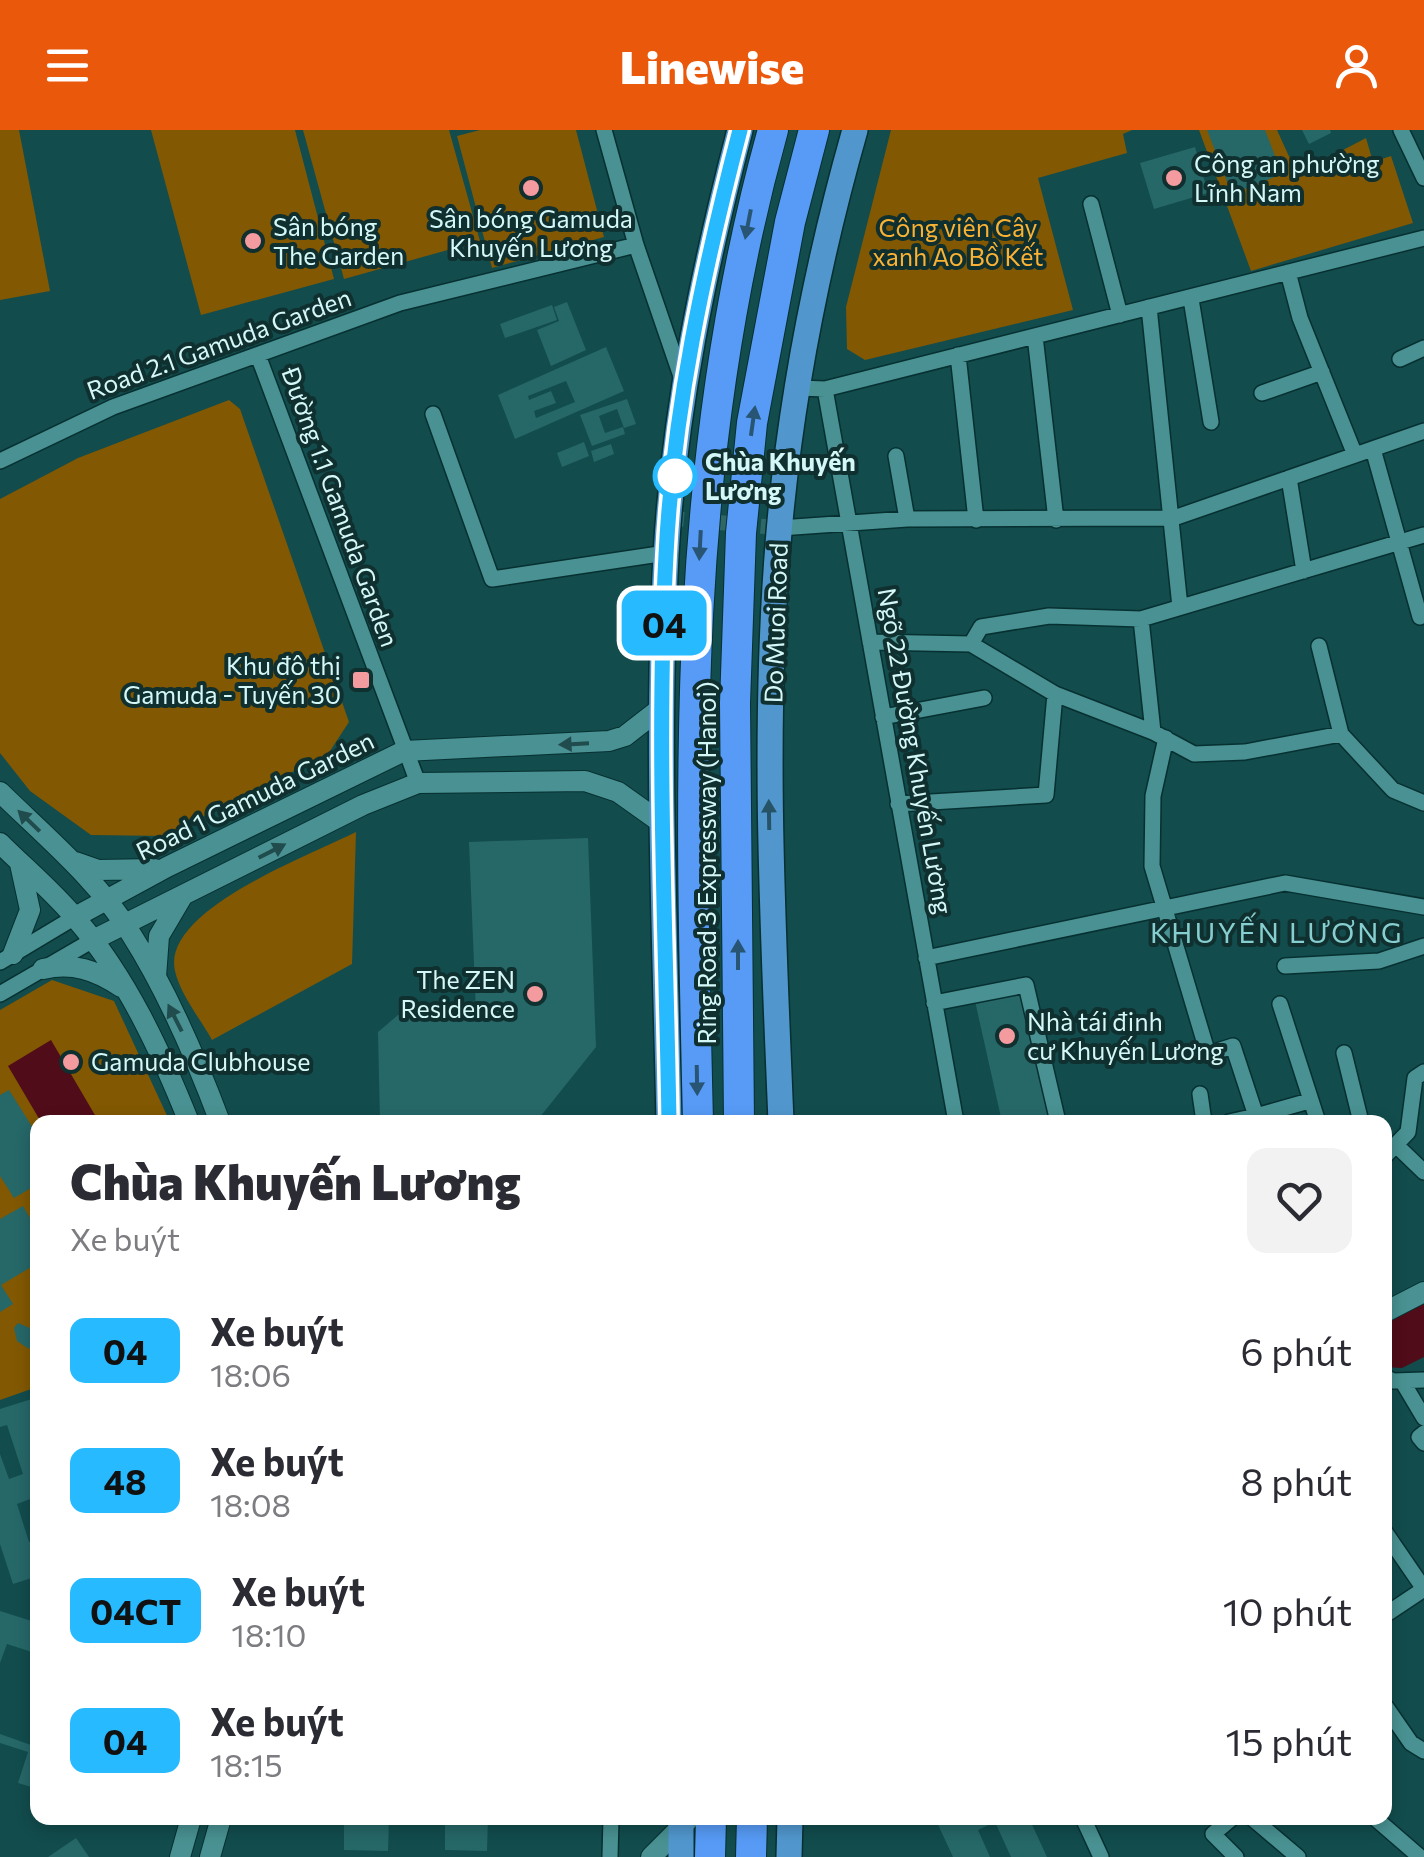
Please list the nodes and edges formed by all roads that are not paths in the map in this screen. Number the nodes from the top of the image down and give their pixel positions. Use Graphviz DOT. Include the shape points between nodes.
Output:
graph roads {
  1 [pos="604,130"];
  2 [pos="740,130"];
  3 [pos="773,130"];
  4 [pos="814,130"];
  5 [pos="855,130"];
  6 [pos="1401,130"];
  7 [pos="1420,160"];
  8 [pos="1424,178"];
  9 [pos="1091,204"];
  10 [pos="1424,238"];
  11 [pos="636,245"];
  12 [pos="1288,272"];
  13 [pos="1191,300"];
  14 [pos="1149,307"];
  15 [pos="1120,314"];
  16 [pos="1035,336"];
  17 [pos="1424,348"];
  18 [pos="958,356"];
  19 [pos="259,358"];
  20 [pos="1400,359"];
  21 [pos="1322,372"];
  22 [pos="799,388"];
  23 [pos="826,389"];
  24 [pos="686,390"];
  25 [pos="1262,394"];
  26 [pos="433,414"];
  27 [pos="1211,422"];
  28 [pos="1424,431"];
  29 [pos="1373,449"];
  30 [pos="1355,455"];
  31 [pos="896,456"];
  32 [pos="0,461"];
  33 [pos="1289,478"];
  34 [pos="1174,518"];
  35 [pos="908,520"];
  36 [pos="976,520"];
  37 [pos="1056,520"];
  38 [pos="848,522"];
  39 [pos="780,528"];
  40 [pos="1424,535"];
  41 [pos="1397,543"];
  42 [pos="666,553"];
  43 [pos="1304,570"];
  44 [pos="1180,607"];
  45 [pos="1420,617"];
  46 [pos="1140,619"];
  47 [pos="870,642"];
  48 [pos="971,644"];
  49 [pos="1320,646"];
  50 [pos="1056,694"];
  51 [pos="984,698"];
  52 [pos="661,708"];
  53 [pos="883,717"];
  54 [pos="1340,734"];
  55 [pos="1159,735"];
  56 [pos="404,751"];
  57 [pos="418,783"];
  58 [pos="0,792"];
  59 [pos="1424,803"];
  60 [pos="898,804"];
  61 [pos="663,824"];
  62 [pos="0,843"];
  63 [pos="68,859"];
  64 [pos="19,862"];
  65 [pos="166,867"];
  66 [pos="184,894"];
  67 [pos="106,900"];
  68 [pos="1161,907"];
  69 [pos="1424,907"];
  70 [pos="75,917"];
  71 [pos="124,923"];
  72 [pos="93,940"];
  73 [pos="1424,946"];
  74 [pos="7,958"];
  75 [pos="926,958"];
  76 [pos="1285,966"];
  77 [pos="43,969"];
  78 [pos="156,979"];
  79 [pos="126,990"];
  80 [pos="0,994"];
  81 [pos="934,1003"];
  82 [pos="1280,1004"];
  83 [pos="1344,1053"];
  84 [pos="1424,1072"];
  85 [pos="1200,1094"];
  86 [pos="1308,1102"];
  87 [pos="186,1115"];
  88 [pos="217,1115"];
  89 [pos="669,1115"];
  90 [pos="698,1115"];
  91 [pos="739,1115"];
  92 [pos="781,1115"];
  93 [pos="955,1115"];
  94 [pos="1056,1115"];
  95 [pos="1203,1115"];
  96 [pos="1256,1115"];
  97 [pos="1260,1115"];
  98 [pos="1314,1115"];
  99 [pos="1359,1115"];
  100 [pos="1392,1148"];
  101 [pos="1392,1151"];
  102 [pos="1424,1172"];
  103 [pos="1424,1292"];
  104 [pos="1392,1308"];
  105 [pos="1394,1380"];
  106 [pos="1424,1380"];
  107 [pos="1424,1418"];
  108 [pos="1424,1432"];
  109 [pos="1424,1443"];
  110 [pos="1392,1544"];
  111 [pos="1422,1596"];
  112 [pos="1392,1611"];
  113 [pos="1392,1716"];
  114 [pos="1424,1751"];
  115 [pos="190,1825"];
  116 [pos="220,1825"];
  117 [pos="611,1825"];
  118 [pos="680,1825"];
  119 [pos="684,1825"];
  120 [pos="711,1825"];
  121 [pos="752,1825"];
  122 [pos="790,1825"];
  123 [pos="1086,1825"];
  124 [pos="1223,1825"];
  125 [pos="1260,1825"];
  126 [pos="1383,1825"];
  127 [pos="180,1857"];
  128 [pos="210,1857"];
  129 [pos="610,1857"];
  130 [pos="651,1857"];
  131 [pos="681,1857"];
  132 [pos="710,1857"];
  133 [pos="751,1857"];
  134 [pos="789,1857"];
  135 [pos="1101,1857"];
  136 [pos="1236,1857"];
  137 [pos="1298,1857"];
  138 [pos="1420,1857"];
  1 -- 11 [label="street"];
  2 -- 24 [label="main road" via="710,247"];
  3 -- 90 [label="highway, Ring Road 3 Expressway (Hanoi), one-way" via="730,318 701,528 692,706"];
  91 -- 4 [label="highway, Ring Road 3 Expressway (Hanoi), one-way" via="735,702 741,533 752,423"];
  5 -- 22 [label="main road, Do Muoi Road"];
  6 -- 7 [label="street"];
  7 -- 8 [label="street"];
  9 -- 15 [label="street"];
  10 -- 12 [label="street"];
  11 -- 19 [label="street, Road 2.1 Gamuda Garden" via="400,303"];
  11 -- 24 [label="street"];
  12 -- 13 [label="street"];
  12 -- 21 [label="street"];
  13 -- 14 [label="street"];
  13 -- 27 [label="street"];
  14 -- 15 [label="street"];
  14 -- 34 [label="street"];
  15 -- 16 [label="street"];
  16 -- 18 [label="street"];
  16 -- 37 [label="street"];
  17 -- 20 [label="street"];
  18 -- 23 [label="street"];
  18 -- 36 [label="street"];
  19 -- 32 [label="street, Road 2.1 Gamuda Garden" via="113,407"];
  19 -- 56 [label="street, Đường 1.1 Gamuda Garden"];
  21 -- 25 [label="street"];
  21 -- 30 [label="street"];
  22 -- 23 [label="street"];
  22 -- 39 [label="main road, Do Muoi Road"];
  23 -- 38 [label="street, Ngõ 22 Đường Khuyến Lương"];
  24 -- 42 [label="main road"];
  26 -- 42 [label="street" via="492,580"];
  28 -- 29 [label="street"];
  29 -- 30 [label="street"];
  29 -- 41 [label="street"];
  30 -- 33 [label="street"];
  31 -- 35 [label="street"];
  33 -- 34 [label="street"];
  33 -- 43 [label="street"];
  34 -- 37 [label="street"];
  34 -- 44 [label="street"];
  35 -- 36 [label="street"];
  35 -- 38 [label="street"];
  36 -- 37 [label="street"];
  38 -- 39 [label="street"];
  38 -- 47 [label="street, Ngõ 22 Đường Khuyến Lương"];
  92 -- 39 [label="main road, Do Muoi Road, one-way" via="769,809"];
  40 -- 41 [label="street"];
  41 -- 43 [label="street"];
  41 -- 45 [label="street"];
  42 -- 52 [label="main road"];
  43 -- 44 [label="street"];
  44 -- 46 [label="street"];
  46 -- 48 [label="street" via="1050,616 981,627"];
  46 -- 55 [label="street"];
  47 -- 48 [label="street"];
  47 -- 53 [label="street, Ngõ 22 Đường Khuyến Lương"];
  48 -- 50 [label="street"];
  49 -- 54 [label="street"];
  50 -- 55 [label="street"];
  50 -- 60 [label="street" via="1046,795"];
  51 -- 53 [label="street"];
  52 -- 56 [label="street, Road 1 Gamuda Garden, one-way" via="609,741"];
  52 -- 61 [label="main road"];
  53 -- 60 [label="street, Ngõ 22 Đường Khuyến Lương"];
  54 -- 55 [label="street" via="1202,756"];
  54 -- 59 [label="street" via="1394,790"];
  55 -- 68 [label="street" via="1151,830"];
  56 -- 57 [label="street, Đường 1.1 Gamuda Garden"];
  56 -- 65 [label="street, Road 1 Gamuda Garden"];
  57 -- 61 [label="street" via="586,781 618,792"];
  66 -- 57 [label="street, one-way"];
  63 -- 58 [label="street, one-way"];
  60 -- 75 [label="street, Ngõ 22 Đường Khuyến Lương"];
  61 -- 89 [label="main road"];
  62 -- 64 [label="street"];
  63 -- 65 [label="street" via="98,870"];
  63 -- 67 [label="street"];
  64 -- 70 [label="street"];
  64 -- 74 [label="street" via="30,910 23,938"];
  65 -- 67 [label="street, Road 1 Gamuda Garden"];
  66 -- 71 [label="street"];
  66 -- 78 [label="street" via="159,936"];
  67 -- 70 [label="street, Road 1 Gamuda Garden"];
  67 -- 71 [label="street"];
  68 -- 69 [label="street" via="1285,883"];
  68 -- 75 [label="street"];
  68 -- 96 [label="street" via="1208,1054 1233,1046"];
  70 -- 72 [label="street"];
  70 -- 74 [label="street, Road 1 Gamuda Garden"];
  71 -- 72 [label="street"];
  71 -- 78 [label="street"];
  72 -- 77 [label="street"];
  72 -- 79 [label="street"];
  73 -- 76 [label="street" via="1379,961"];
  75 -- 81 [label="street, Ngõ 22 Đường Khuyến Lương"];
  77 -- 79 [label="street" via="84,968"];
  77 -- 80 [label="street"];
  88 -- 78 [label="street, one-way"];
  79 -- 87 [label="street"];
  81 -- 93 [label="street, Ngõ 22 Đường Khuyến Lương"];
  81 -- 94 [label="street" via="1026,985"];
  82 -- 86 [label="street"];
  83 -- 99 [label="street"];
  84 -- 100 [label="street" via="1415,1078 1408,1132"];
  85 -- 95 [label="street"];
  86 -- 97 [label="street"];
  86 -- 98 [label="street"];
  101 -- 102 [label="street"];
  103 -- 104 [label="street"];
  105 -- 106 [label="street"];
  105 -- 107 [label="street"];
  108 -- 109 [label="street"];
  110 -- 111 [label="street"];
  111 -- 112 [label="street"];
  113 -- 114 [label="street"];
  115 -- 127 [label="street"];
  116 -- 128 [label="street"];
  117 -- 129 [label="street"];
  118 -- 130 [label="street"];
  119 -- 131 [label="main road"];
  120 -- 132 [label="highway"];
  121 -- 133 [label="highway"];
  122 -- 134 [label="main road"];
  123 -- 135 [label="street"];
  124 -- 136 [label="street" via="1212,1834"];
  125 -- 137 [label="street"];
  126 -- 138 [label="street"];
}
